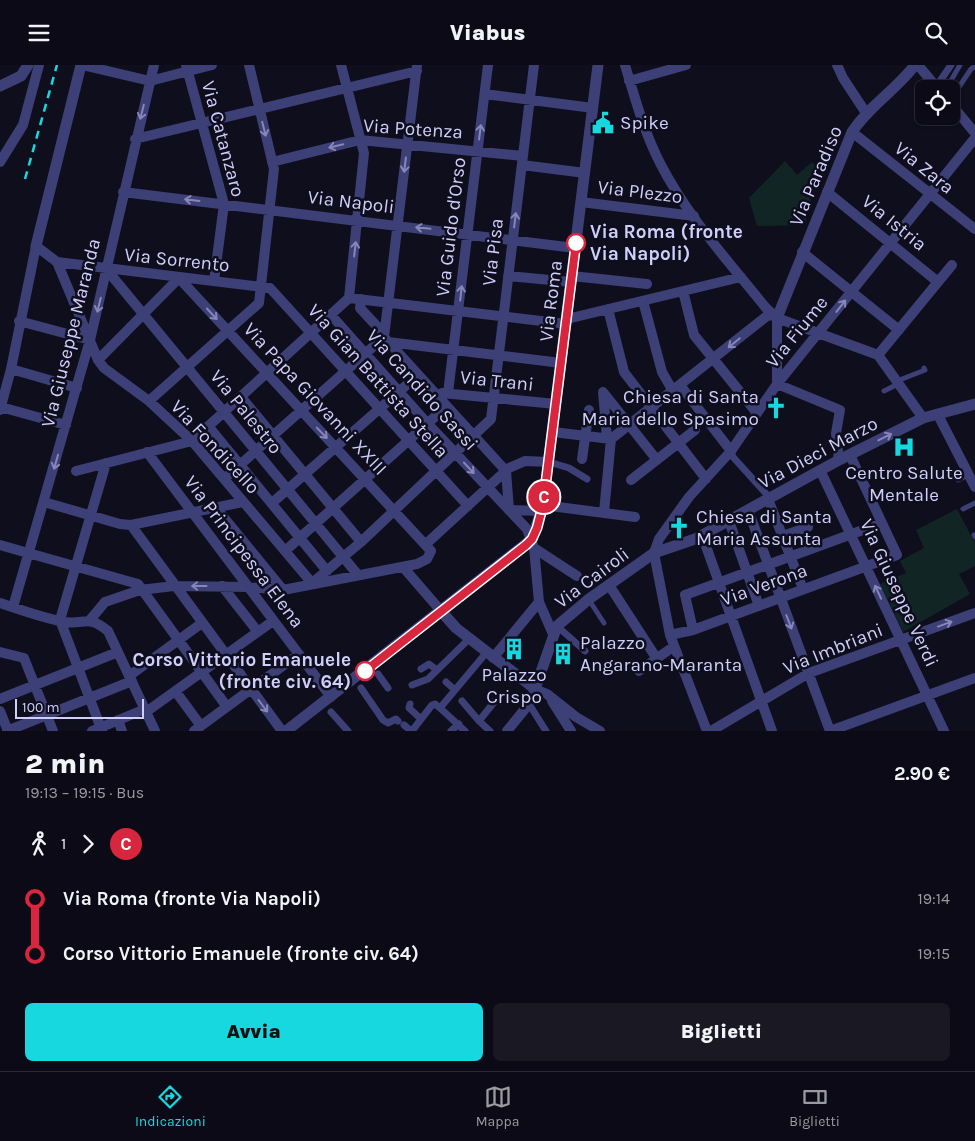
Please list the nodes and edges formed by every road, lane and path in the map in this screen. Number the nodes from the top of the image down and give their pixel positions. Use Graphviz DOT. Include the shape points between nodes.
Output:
graph roads {
  1 [pos="28,65"];
  2 [pos="39,65"];
  3 [pos="81,65"];
  4 [pos="154,65"];
  5 [pos="212,65"];
  6 [pos="249,65"];
  7 [pos="341,65"];
  8 [pos="488,65"];
  9 [pos="534,65"];
  10 [pos="598,65"];
  11 [pos="625,65"];
  12 [pos="686,65"];
  13 [pos="837,65"];
  14 [pos="916,65"];
  15 [pos="951,65"];
  16 [pos="960,65"];
  17 [pos="975,66"];
  18 [pos="186,68"];
  19 [pos="417,68"];
  20 [pos="933,80"];
  21 [pos="942,80"];
  22 [pos="951,80"];
  23 [pos="150,81"];
  24 [pos="629,81"];
  25 [pos="960,85"];
  26 [pos="0,86"];
  27 [pos="346,88"];
  28 [pos="485,94"];
  29 [pos="530,100"];
  30 [pos="593,108"];
  31 [pos="259,109"];
  32 [pos="866,113"];
  33 [pos="960,115"];
  34 [pos="200,124"];
  35 [pos="852,132"];
  36 [pos="975,133"];
  37 [pos="135,139"];
  38 [pos="975,139"];
  39 [pos="360,140"];
  40 [pos="407,145"];
  41 [pos="477,151"];
  42 [pos="522,160"];
  43 [pos="0,162"];
  44 [pos="272,162"];
  45 [pos="585,173"];
  46 [pos="123,192"];
  47 [pos="827,192"];
  48 [pos="930,196"];
  49 [pos="581,202"];
  50 [pos="224,205"];
  51 [pos="269,210"];
  52 [pos="694,216"];
  53 [pos="358,221"];
  54 [pos="398,225"];
  55 [pos="975,229"];
  56 [pos="467,233"];
  57 [pos="512,239"];
  58 [pos="891,244"];
  59 [pos="36,246"];
  60 [pos="575,248"];
  61 [pos="802,252"];
  62 [pos="57,262"];
  63 [pos="952,265"];
  64 [pos="107,270"];
  65 [pos="508,276"];
  66 [pos="740,277"];
  67 [pos="179,278"];
  68 [pos="572,279"];
  69 [pos="214,281"];
  70 [pos="938,282"];
  71 [pos="647,284"];
  72 [pos="260,287"];
  73 [pos="683,291"];
  74 [pos="852,291"];
  75 [pos="349,298"];
  76 [pos="361,299"];
  77 [pos="387,301"];
  78 [pos="643,301"];
  79 [pos="608,309"];
  80 [pos="459,311"];
  81 [pos="144,314"];
  82 [pos="331,315"];
  83 [pos="504,316"];
  84 [pos="775,317"];
  85 [pos="19,321"];
  86 [pos="567,322"];
  87 [pos="899,330"];
  88 [pos="228,331"];
  89 [pos="311,333"];
  90 [pos="819,334"];
  91 [pos="385,337"];
  92 [pos="90,340"];
  93 [pos="454,350"];
  94 [pos="365,353"];
  95 [pos="878,355"];
  96 [pos="499,356"];
  97 [pos="714,359"];
  98 [pos="98,361"];
  99 [pos="561,363"];
  100 [pos="187,367"];
  101 [pos="924,368"];
  102 [pos="11,369"];
  103 [pos="346,371"];
  104 [pos="267,374"];
  105 [pos="418,375"];
  106 [pos="898,382"];
  107 [pos="777,385"];
  108 [pos="76,388"];
  109 [pos="677,388"];
  110 [pos="399,391"];
  111 [pos="884,391"];
  112 [pos="435,393"];
  113 [pos="448,393"];
  114 [pos="241,397"];
  115 [pos="494,397"];
  116 [pos="149,401"];
  117 [pos="556,404"];
  118 [pos="975,404"];
  119 [pos="447,406"];
  120 [pos="0,408"];
  121 [pos="651,408"];
  122 [pos="380,409"];
  123 [pos="588,410"];
  124 [pos="301,411"];
  125 [pos="224,413"];
  126 [pos="757,413"];
  127 [pos="938,415"];
  128 [pos="923,418"];
  129 [pos="427,423"];
  130 [pos="66,425"];
  131 [pos="630,425"];
  132 [pos="208,426"];
  133 [pos="695,430"];
  134 [pos="552,432"];
  135 [pos="586,435"];
  136 [pos="273,436"];
  137 [pos="475,436"];
  138 [pos="609,438"];
  139 [pos="192,441"];
  140 [pos="408,441"];
  141 [pos="678,443"];
  142 [pos="336,448"];
  143 [pos="256,451"];
  144 [pos="731,451"];
  145 [pos="147,452"];
  146 [pos="455,453"];
  147 [pos="850,455"];
  148 [pos="582,459"];
  149 [pos="657,460"];
  150 [pos="839,460"];
  151 [pos="549,462"];
  152 [pos="106,463"];
  153 [pos="241,465"];
  154 [pos="820,470"];
  155 [pos="76,471"];
  156 [pos="436,471"];
  157 [pos="506,471"];
  158 [pos="305,475"];
  159 [pos="951,477"];
  160 [pos="971,477"];
  161 [pos="224,479"];
  162 [pos="365,479"];
  163 [pos="587,479"];
  164 [pos="706,479"];
  165 [pos="631,480"];
  166 [pos="958,480"];
  167 [pos="487,488"];
  168 [pos="288,490"];
  169 [pos="769,499"];
  170 [pos="44,502"];
  171 [pos="243,502"];
  172 [pos="272,503"];
  173 [pos="975,503"];
  174 [pos="468,505"];
  175 [pos="216,508"];
  176 [pos="333,508"];
  177 [pos="543,508"];
  178 [pos="394,509"];
  179 [pos="963,509"];
  180 [pos="510,510"];
  181 [pos="748,510"];
  182 [pos="604,512"];
  183 [pos="192,513"];
  184 [pos="90,515"];
  185 [pos="635,517"];
  186 [pos="729,521"];
  187 [pos="882,523"];
  188 [pos="316,524"];
  189 [pos="131,525"];
  190 [pos="808,527"];
  191 [pos="851,534"];
  192 [pos="702,535"];
  193 [pos="783,536"];
  194 [pos="300,537"];
  195 [pos="360,542"];
  196 [pos="533,543"];
  197 [pos="426,544"];
  198 [pos="0,545"];
  199 [pos="285,551"];
  200 [pos="654,553"];
  201 [pos="29,554"];
  202 [pos="343,557"];
  203 [pos="790,557"];
  204 [pos="768,565"];
  205 [pos="866,566"];
  206 [pos="76,567"];
  207 [pos="403,567"];
  208 [pos="327,571"];
  209 [pos="747,573"];
  210 [pos="358,575"];
  211 [pos="577,576"];
  212 [pos="312,583"];
  213 [pos="719,583"];
  214 [pos="609,585"];
  215 [pos="174,586"];
  216 [pos="222,586"];
  217 [pos="248,587"];
  218 [pos="803,589"];
  219 [pos="140,590"];
  220 [pos="282,590"];
  221 [pos="780,598"];
  222 [pos="589,599"];
  223 [pos="538,602"];
  224 [pos="0,603"];
  225 [pos="759,606"];
  226 [pos="13,607"];
  227 [pos="441,611"];
  228 [pos="975,613"];
  229 [pos="730,615"];
  230 [pos="90,620"];
  231 [pos="60,621"];
  232 [pos="274,621"];
  233 [pos="202,623"];
  234 [pos="604,623"];
  235 [pos="555,630"];
  236 [pos="693,630"];
  237 [pos="258,632"];
  238 [pos="670,635"];
  239 [pos="469,639"];
  240 [pos="178,640"];
  241 [pos="902,640"];
  242 [pos="673,647"];
  243 [pos="585,651"];
  244 [pos="0,652"];
  245 [pos="118,652"];
  246 [pos="299,654"];
  247 [pos="226,655"];
  248 [pos="490,655"];
  249 [pos="657,659"];
  250 [pos="78,668"];
  251 [pos="420,669"];
  252 [pos="437,670"];
  253 [pos="639,671"];
  254 [pos="202,673"];
  255 [pos="809,673"];
  256 [pos="378,675"];
  257 [pos="131,678"];
  258 [pos="975,678"];
  259 [pos="446,682"];
  260 [pos="35,685"];
  261 [pos="412,685"];
  262 [pos="361,688"];
  263 [pos="388,688"];
  264 [pos="251,689"];
  265 [pos="535,689"];
  266 [pos="455,690"];
  267 [pos="176,692"];
  268 [pos="547,693"];
  269 [pos="928,695"];
  270 [pos="89,697"];
  271 [pos="331,697"];
  272 [pos="0,699"];
  273 [pos="462,701"];
  274 [pos="494,701"];
  275 [pos="761,701"];
  276 [pos="410,704"];
  277 [pos="529,704"];
  278 [pos="227,707"];
  279 [pos="440,707"];
  280 [pos="0,711"];
  281 [pos="146,711"];
  282 [pos="331,711"];
  283 [pos="47,715"];
  284 [pos="421,719"];
  285 [pos="118,720"];
  286 [pos="479,721"];
  287 [pos="388,723"];
  288 [pos="459,724"];
  289 [pos="198,729"];
  290 [pos="98,730"];
  291 [pos="415,730"];
  292 [pos="512,730"];
  293 [pos="8,731"];
  294 [pos="53,731"];
  295 [pos="122,731"];
  296 [pos="155,731"];
  297 [pos="282,731"];
  298 [pos="286,731"];
  299 [pos="348,731"];
  300 [pos="385,731"];
  301 [pos="452,731"];
  302 [pos="465,731"];
  303 [pos="490,731"];
  304 [pos="546,731"];
  305 [pos="571,731"];
  306 [pos="600,731"];
  307 [pos="707,731"];
  308 [pos="711,731"];
  309 [pos="772,731"];
  310 [pos="830,731"];
  311 [pos="944,731"];
  1 -- 26 [label="street" via="22,76"];
  2 -- 43 [label="street" via="23,125"];
  3 -- 23 [label="street"];
  3 -- 59 [label="street"];
  4 -- 23 [label="street, Via Giuseppe Maranda"];
  5 -- 18 [label="street"];
  6 -- 31 [label="street"];
  7 -- 27 [label="street"];
  8 -- 28 [label="street, Via Guido d'Orso"];
  9 -- 29 [label="street, Via Pisa"];
  10 -- 30 [label="street, Via Roma"];
  11 -- 24 [label="street"];
  12 -- 24 [label="street"];
  13 -- 32 [label="street"];
  14 -- 20 [label="street"];
  14 -- 32 [label="street, Via Paradiso"];
  15 -- 21 [label="street"];
  16 -- 22 [label="lane"];
  17 -- 25 [label="lane"];
  18 -- 23 [label="street"];
  18 -- 34 [label="street, Via Catanzaro"];
  19 -- 27 [label="street"];
  19 -- 40 [label="street"];
  23 -- 37 [label="street, Via Giuseppe Maranda, one-way"];
  24 -- 52 [label="street" via="657,157"];
  27 -- 31 [label="street"];
  27 -- 39 [label="street"];
  28 -- 29 [label="street"];
  41 -- 28 [label="street, Via Guido d'Orso, one-way"];
  29 -- 30 [label="street"];
  29 -- 42 [label="street, Via Pisa"];
  30 -- 45 [label="street, Via Roma"];
  31 -- 34 [label="street"];
  31 -- 44 [label="street, one-way"];
  32 -- 35 [label="street, Via Paradiso"];
  33 -- 36 [label="street"];
  34 -- 37 [label="street"];
  34 -- 50 [label="street, Via Catanzaro"];
  35 -- 47 [label="street, Via Paradiso"];
  35 -- 48 [label="street, Via Zara"];
  37 -- 46 [label="street, Via Giuseppe Maranda"];
  38 -- 48 [label="street, Via Fiume"];
  39 -- 40 [label="street, Via Potenza"];
  39 -- 44 [label="street, Via Potenza, one-way"];
  39 -- 53 [label="street" via="364,153"];
  40 -- 41 [label="street, Via Potenza"];
  40 -- 54 [label="street, one-way"];
  41 -- 42 [label="street, Via Potenza"];
  41 -- 56 [label="street, Via Guido d'Orso"];
  42 -- 45 [label="street, Via Potenza"];
  57 -- 42 [label="street, Via Pisa, one-way"];
  44 -- 51 [label="street"];
  45 -- 49 [label="street, Via Roma"];
  50 -- 46 [label="street, Via Napoli, one-way"];
  46 -- 64 [label="street, Via Giuseppe Maranda"];
  47 -- 58 [label="street, Via Istria"];
  47 -- 61 [label="street, Via Paradiso"];
  48 -- 55 [label="street, Via Zara"];
  48 -- 58 [label="street, Via Fiume"];
  49 -- 52 [label="street, Via Plezzo"];
  49 -- 60 [label="street, Via Roma"];
  50 -- 51 [label="street, Via Napoli"];
  50 -- 69 [label="street, Via Catanzaro"];
  51 -- 53 [label="street, Via Napoli"];
  51 -- 72 [label="street"];
  52 -- 66 [label="street"];
  53 -- 54 [label="street, Via Napoli"];
  75 -- 53 [label="street, one-way"];
  56 -- 54 [label="street, Via Napoli, one-way"];
  54 -- 77 [label="street"];
  56 -- 57 [label="street, Via Napoli"];
  80 -- 56 [label="street, Via Guido d'Orso, one-way"];
  57 -- 60 [label="street, Via Napoli"];
  57 -- 65 [label="street, Via Pisa"];
  58 -- 70 [label="street, Via Istria"];
  58 -- 74 [label="street, Via Fiume"];
  59 -- 62 [label="street, Via Sorrento"];
  59 -- 85 [label="street"];
  60 -- 68 [label="street, Via Roma"];
  61 -- 74 [label="street"];
  61 -- 84 [label="street, Via Paradiso"];
  62 -- 64 [label="street, Via Sorrento"];
  62 -- 92 [label="street, Via Fondicello"];
  63 -- 70 [label="street"];
  64 -- 67 [label="street, Via Sorrento"];
  64 -- 81 [label="street, Via Palestro"];
  64 -- 92 [label="street, Via Giuseppe Maranda, one-way"];
  65 -- 68 [label="street"];
  65 -- 83 [label="street, Via Pisa"];
  66 -- 73 [label="street"];
  66 -- 84 [label="street"];
  67 -- 69 [label="street, Via Sorrento"];
  67 -- 81 [label="street"];
  67 -- 88 [label="street, Via Papa Giovanni XXIII, one-way"];
  68 -- 71 [label="street"];
  68 -- 86 [label="street, Via Roma"];
  69 -- 72 [label="street, Via Sorrento"];
  70 -- 87 [label="street"];
  72 -- 88 [label="street" via="259,303"];
  72 -- 89 [label="street, Via Gian Battista Stella" via="270,288"];
  73 -- 78 [label="street"];
  73 -- 97 [label="street" via="694,335"];
  74 -- 87 [label="street"];
  90 -- 74 [label="street, Via Fiume, one-way"];
  75 -- 76 [label="street"];
  75 -- 82 [label="street"];
  76 -- 77 [label="street"];
  76 -- 91 [label="street" via="360,307"];
  77 -- 80 [label="street"];
  77 -- 91 [label="street"];
  78 -- 79 [label="street"];
  78 -- 109 [label="street" via="662,372"];
  79 -- 86 [label="street"];
  79 -- 121 [label="street" via="624,373"];
  80 -- 83 [label="street"];
  80 -- 93 [label="street, Via Guido d'Orso"];
  81 -- 98 [label="street"];
  81 -- 100 [label="street, Via Palestro"];
  82 -- 89 [label="street"];
  82 -- 94 [label="street, Via Candido Sassi"];
  83 -- 86 [label="street"];
  83 -- 96 [label="street, Via Pisa"];
  84 -- 90 [label="street"];
  84 -- 97 [label="street, one-way" via="767,316"];
  84 -- 107 [label="street"];
  85 -- 92 [label="street"];
  85 -- 102 [label="street"];
  86 -- 99 [label="street, Via Roma"];
  87 -- 95 [label="street"];
  88 -- 100 [label="street"];
  88 -- 104 [label="street, Via Papa Giovanni XXIII"];
  89 -- 103 [label="street, Via Gian Battista Stella"];
  89 -- 104 [label="street"];
  90 -- 95 [label="street"];
  90 -- 107 [label="street, Via Fiume"];
  91 -- 93 [label="street"];
  91 -- 94 [label="street"];
  91 -- 105 [label="street"];
  92 -- 98 [label="street, Via Fondicello"];
  92 -- 108 [label="street, Via Giuseppe Maranda"];
  93 -- 96 [label="street"];
  93 -- 113 [label="street, Via Guido d'Orso"];
  94 -- 103 [label="street"];
  94 -- 110 [label="street, Via Candido Sassi"];
  95 -- 106 [label="street"];
  96 -- 99 [label="street"];
  96 -- 115 [label="street, Via Pisa"];
  97 -- 109 [label="street"];
  97 -- 126 [label="street"];
  98 -- 116 [label="street, Via Fondicello"];
  99 -- 117 [label="street, Via Roma"];
  100 -- 116 [label="street"];
  100 -- 125 [label="street, Via Palestro"];
  101 -- 106 [label="lane"];
  102 -- 108 [label="street"];
  102 -- 120 [label="street"];
  103 -- 122 [label="street, Via Gian Battista Stella"];
  103 -- 124 [label="street"];
  104 -- 114 [label="street"];
  104 -- 124 [label="street, Via Papa Giovanni XXIII"];
  105 -- 110 [label="street"];
  105 -- 112 [label="street"];
  106 -- 111 [label="lane"];
  106 -- 128 [label="street"];
  107 -- 126 [label="street, Via Fiume"];
  107 -- 150 [label="street" via="840,410 836,433"];
  108 -- 130 [label="street, Via Giuseppe Maranda"];
  109 -- 121 [label="street"];
  109 -- 144 [label="street"];
  110 -- 122 [label="street"];
  110 -- 129 [label="street, Via Candido Sassi"];
  112 -- 113 [label="street, Via Trani"];
  112 -- 119 [label="street"];
  113 -- 115 [label="street, Via Trani"];
  114 -- 125 [label="street"];
  114 -- 136 [label="street"];
  115 -- 117 [label="street, Via Trani"];
  115 -- 137 [label="street, Via Pisa" via="491,419"];
  116 -- 139 [label="street, Via Fondicello"];
  117 -- 134 [label="street, Via Roma"];
  118 -- 127 [label="street, Via Dieci Marzo"];
  119 -- 129 [label="street"];
  119 -- 137 [label="street"];
  120 -- 130 [label="street"];
  121 -- 131 [label="street"];
  121 -- 141 [label="street"];
  122 -- 140 [label="street, Via Gian Battista Stella"];
  122 -- 142 [label="street"];
  123 -- 135 [label="street"];
  124 -- 136 [label="street"];
  124 -- 142 [label="street, Via Papa Giovanni XXIII, one-way"];
  125 -- 132 [label="street"];
  125 -- 143 [label="street, Via Palestro"];
  126 -- 144 [label="street, Via Fiume"];
  127 -- 128 [label="street, Via Dieci Marzo"];
  127 -- 160 [label="street"];
  147 -- 128 [label="street, Via Dieci Marzo, one-way"];
  129 -- 140 [label="street"];
  129 -- 146 [label="street, Via Candido Sassi"];
  130 -- 170 [label="street, Via Giuseppe Maranda, one-way"];
  131 -- 138 [label="street"];
  131 -- 138 [label="street" via="604,392"];
  131 -- 149 [label="street"];
  132 -- 139 [label="street"];
  132 -- 153 [label="street"];
  133 -- 141 [label="street"];
  134 -- 135 [label="street"];
  134 -- 151 [label="street, Via Roma"];
  135 -- 138 [label="street"];
  135 -- 148 [label="street"];
  136 -- 143 [label="street"];
  136 -- 158 [label="street"];
  137 -- 146 [label="street, Via Pisa"];
  137 -- 157 [label="street"];
  138 -- 182 [label="street"];
  139 -- 145 [label="street"];
  139 -- 161 [label="street, Via Fondicello"];
  140 -- 156 [label="street, Via Gian Battista Stella"];
  140 -- 162 [label="street"];
  141 -- 149 [label="street"];
  141 -- 164 [label="street"];
  142 -- 158 [label="street"];
  142 -- 162 [label="street, Via Papa Giovanni XXIII"];
  143 -- 153 [label="street"];
  143 -- 168 [label="street, Via Palestro"];
  144 -- 164 [label="street, Via Fiume"];
  144 -- 169 [label="street"];
  145 -- 152 [label="street"];
  145 -- 183 [label="street, Via Principessa Elena"];
  146 -- 156 [label="street, Via Pisa"];
  146 -- 167 [label="street, Via Candido Sassi, one-way"];
  147 -- 150 [label="street, Via Dieci Marzo"];
  147 -- 187 [label="street"];
  149 -- 165 [label="street"];
  150 -- 154 [label="street, Via Dieci Marzo"];
  151 -- 157 [label="street" via="525,461"];
  151 -- 163 [label="street" via="569,468"];
  151 -- 177 [label="street, Via Roma"];
  152 -- 155 [label="street"];
  152 -- 184 [label="street"];
  153 -- 161 [label="street"];
  153 -- 172 [label="street"];
  154 -- 169 [label="street, Via Dieci Marzo"];
  154 -- 191 [label="street, Via Giuseppe Verdi"];
  156 -- 174 [label="street, Via Gian Battista Stella"];
  156 -- 178 [label="street, Via Pisa"];
  157 -- 167 [label="street"];
  157 -- 180 [label="street"];
  158 -- 168 [label="street"];
  158 -- 176 [label="street"];
  159 -- 160 [label="lane"];
  160 -- 166 [label="lane"];
  161 -- 171 [label="street, Via Fondicello"];
  162 -- 176 [label="street"];
  162 -- 178 [label="street, Via Papa Giovanni XXIII"];
  164 -- 200 [label="street, Via Fiume" via="672,519"];
  167 -- 174 [label="street"];
  167 -- 180 [label="street, Via Candido Sassi"];
  168 -- 172 [label="street"];
  168 -- 188 [label="street, Via Palestro"];
  169 -- 181 [label="street, Via Dieci Marzo"];
  169 -- 193 [label="street"];
  170 -- 184 [label="street"];
  170 -- 201 [label="street, Via Giuseppe Maranda"];
  171 -- 175 [label="street"];
  171 -- 199 [label="street, Via Fondicello"];
  172 -- 194 [label="street"];
  173 -- 179 [label="lane"];
  174 -- 197 [label="street"];
  175 -- 183 [label="street"];
  175 -- 220 [label="street"];
  176 -- 188 [label="street"];
  176 -- 195 [label="street"];
  177 -- 180 [label="street"];
  177 -- 182 [label="street"];
  177 -- 196 [label="street, Via Roma"];
  178 -- 195 [label="street, Via Pisa"];
  178 -- 197 [label="street, Via Papa Giovanni XXIII"];
  180 -- 196 [label="street, Via Candido Sassi" via="528,529"];
  181 -- 186 [label="street, Via Dieci Marzo"];
  181 -- 204 [label="street"];
  182 -- 185 [label="street"];
  183 -- 189 [label="street"];
  183 -- 217 [label="street, Via Principessa Elena"];
  184 -- 189 [label="street"];
  184 -- 206 [label="street"];
  186 -- 192 [label="street, Via Dieci Marzo"];
  186 -- 209 [label="street"];
  187 -- 191 [label="street"];
  187 -- 205 [label="street, Via Verona" via="898,555"];
  188 -- 194 [label="street"];
  188 -- 202 [label="street, Via Palestro"];
  189 -- 215 [label="street"];
  190 -- 193 [label="street"];
  191 -- 203 [label="street"];
  191 -- 205 [label="street, Via Giuseppe Verdi"];
  192 -- 200 [label="street, Via Dieci Marzo"];
  192 -- 213 [label="street"];
  193 -- 203 [label="street"];
  194 -- 199 [label="street"];
  194 -- 208 [label="street"];
  195 -- 202 [label="street, Via Pisa"];
  196 -- 211 [label="street"];
  196 -- 223 [label="street"];
  196 -- 227 [label="street"];
  197 -- 207 [label="street" via="431,551 430,556 422,562"];
  198 -- 201 [label="street"];
  199 -- 212 [label="street, Via Fondicello"];
  200 -- 214 [label="street, Via Cairoli"];
  200 -- 238 [label="street"];
  201 -- 206 [label="street"];
  201 -- 226 [label="street, Via Giuseppe Maranda"];
  202 -- 208 [label="street, Via Pisa"];
  202 -- 210 [label="street, Via Palestro"];
  203 -- 204 [label="street"];
  203 -- 218 [label="street"];
  204 -- 209 [label="street"];
  204 -- 221 [label="street"];
  205 -- 218 [label="street, Via Verona"];
  241 -- 205 [label="street, Via Giuseppe Verdi, one-way"];
  206 -- 219 [label="street" via="138,584"];
  206 -- 231 [label="street"];
  207 -- 210 [label="street"];
  207 -- 227 [label="street"];
  208 -- 212 [label="street, Via Pisa"];
  209 -- 213 [label="street"];
  209 -- 225 [label="street"];
  210 -- 212 [label="street"];
  212 -- 220 [label="street"];
  213 -- 229 [label="street"];
  213 -- 236 [label="street" via="685,595"];
  214 -- 222 [label="street, Via Cairoli"];
  214 -- 249 [label="street"];
  216 -- 215 [label="street, one-way"];
  215 -- 219 [label="street"];
  215 -- 233 [label="street"];
  216 -- 217 [label="street"];
  216 -- 237 [label="street"];
  217 -- 220 [label="street"];
  217 -- 232 [label="street, Via Principessa Elena"];
  218 -- 221 [label="street, Via Verona"];
  219 -- 230 [label="street" via="105,602"];
  219 -- 240 [label="street"];
  221 -- 225 [label="street, Via Verona"];
  221 -- 255 [label="street, one-way"];
  222 -- 234 [label="lane"];
  222 -- 235 [label="street, Via Cairoli"];
  223 -- 235 [label="street"];
  223 -- 248 [label="street"];
  224 -- 226 [label="street"];
  225 -- 229 [label="street, Via Verona"];
  226 -- 231 [label="street"];
  227 -- 239 [label="street"];
  227 -- 271 [label="street"];
  241 -- 228 [label="street, Via Imbriani, one-way"];
  229 -- 236 [label="street, Via Verona"];
  229 -- 275 [label="street"];
  230 -- 231 [label="street"];
  230 -- 245 [label="street" via="108,631"];
  231 -- 250 [label="street"];
  232 -- 237 [label="street"];
  232 -- 246 [label="street, Via Principessa Elena"];
  233 -- 240 [label="street"];
  233 -- 247 [label="street"];
  235 -- 243 [label="street"];
  235 -- 265 [label="street, Via Cairoli"];
  236 -- 238 [label="street, Via Verona"];
  237 -- 247 [label="street"];
  238 -- 242 [label="street"];
  239 -- 248 [label="street"];
  239 -- 252 [label="street"];
  240 -- 254 [label="street"];
  240 -- 257 [label="street"];
  241 -- 255 [label="street, Via Imbriani"];
  241 -- 269 [label="street, Via Giuseppe Verdi"];
  242 -- 249 [label="street"];
  242 -- 307 [label="street"];
  244 -- 260 [label="street" via="24,658"];
  245 -- 250 [label="street"];
  245 -- 257 [label="street"];
  246 -- 264 [label="street"];
  246 -- 271 [label="street, Via Principessa Elena"];
  247 -- 254 [label="street"];
  247 -- 264 [label="street"];
  248 -- 265 [label="street"];
  248 -- 266 [label="street"];
  249 -- 253 [label="street"];
  250 -- 260 [label="street"];
  250 -- 270 [label="street"];
  251 -- 252 [label="street" via="429,664"];
  252 -- 261 [label="street" via="427,682"];
  254 -- 267 [label="street"];
  254 -- 278 [label="street"];
  255 -- 275 [label="street, Via Imbriani"];
  255 -- 310 [label="street"];
  256 -- 263 [label="street"];
  257 -- 270 [label="street"];
  257 -- 281 [label="street"];
  258 -- 269 [label="street"];
  259 -- 266 [label="street"];
  260 -- 272 [label="street"];
  260 -- 283 [label="street"];
  262 -- 287 [label="street"];
  264 -- 278 [label="street"];
  264 -- 297 [label="street, one-way"];
  265 -- 268 [label="street"];
  265 -- 277 [label="street"];
  266 -- 279 [label="street"];
  267 -- 281 [label="street"];
  267 -- 289 [label="street"];
  268 -- 305 [label="street"];
  268 -- 306 [label="street" via="576,717"];
  269 -- 310 [label="street"];
  269 -- 311 [label="street, Via Giuseppe Verdi"];
  270 -- 283 [label="street"];
  270 -- 290 [label="street"];
  271 -- 298 [label="street"];
  273 -- 286 [label="street"];
  274 -- 286 [label="street"];
  275 -- 308 [label="street, Via Imbriani"];
  275 -- 309 [label="street"];
  276 -- 284 [label="street" via="409,708"];
  277 -- 292 [label="street"];
  277 -- 304 [label="street"];
  278 -- 289 [label="street"];
  279 -- 284 [label="street" via="432,705"];
  279 -- 288 [label="street"];
  280 -- 293 [label="street"];
  281 -- 285 [label="street"];
  281 -- 296 [label="street"];
  282 -- 299 [label="street"];
  283 -- 293 [label="street"];
  283 -- 294 [label="street"];
  284 -- 291 [label="street"];
  285 -- 290 [label="street"];
  285 -- 295 [label="street"];
  286 -- 303 [label="street"];
  287 -- 291 [label="street" via="396,719"];
  287 -- 300 [label="street"];
  288 -- 301 [label="street"];
  288 -- 302 [label="street"];
}
